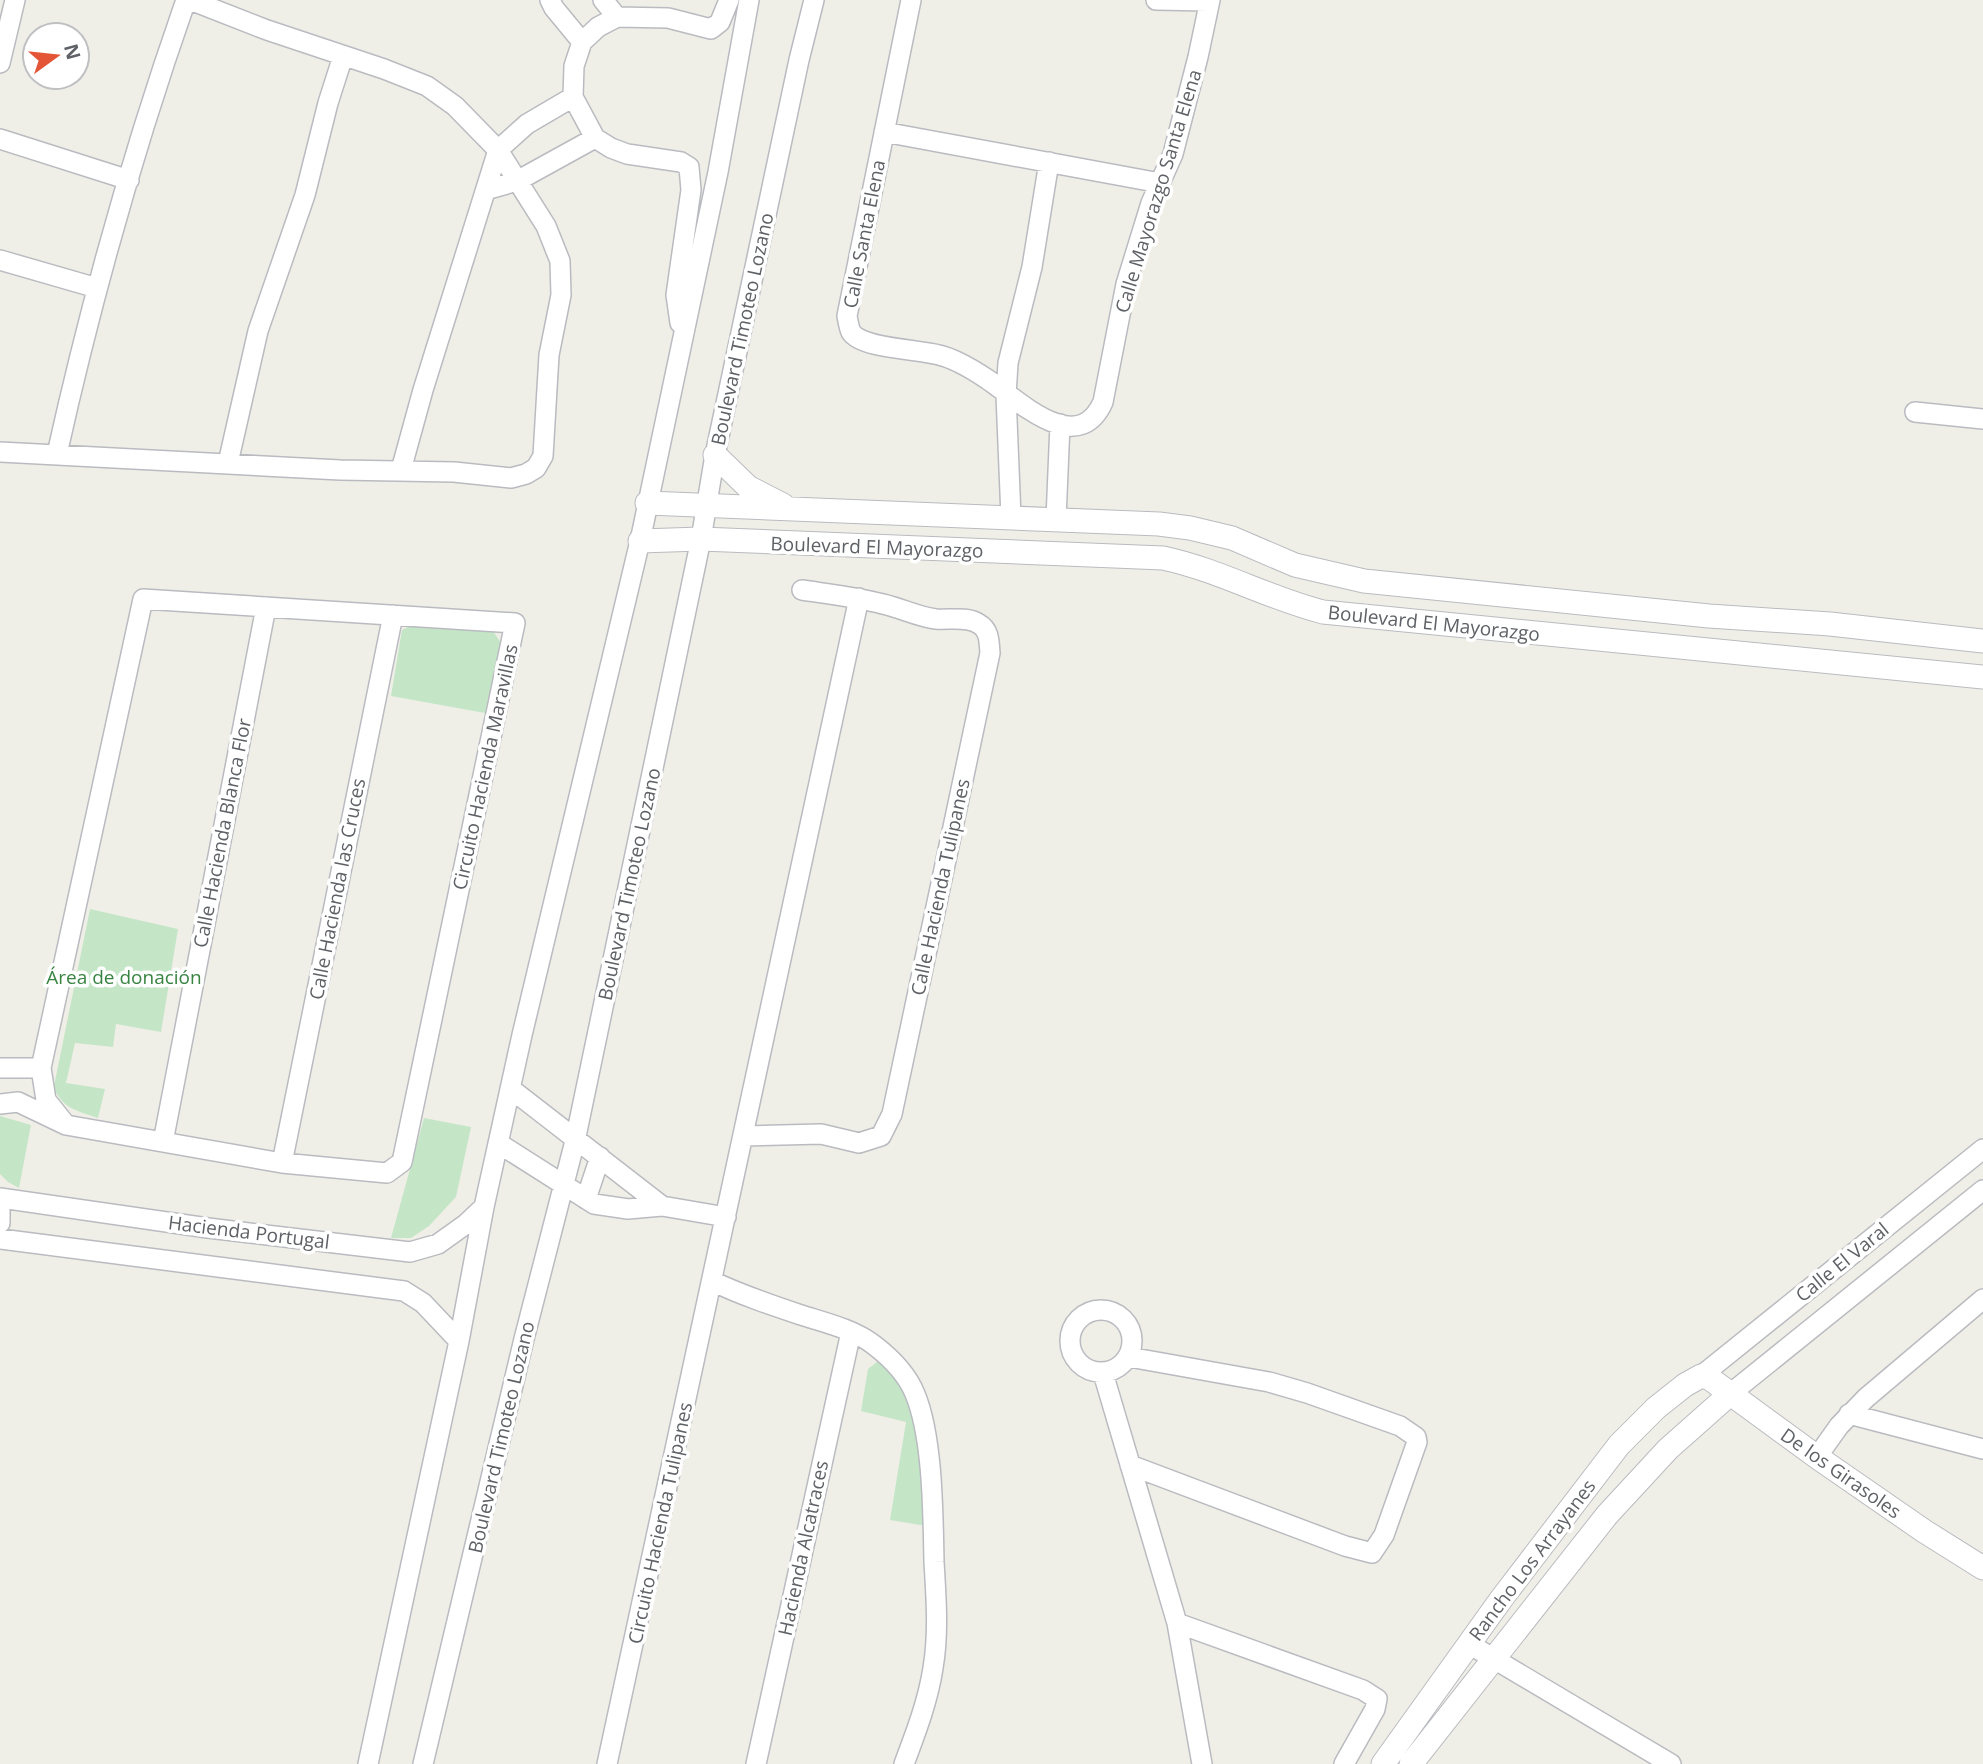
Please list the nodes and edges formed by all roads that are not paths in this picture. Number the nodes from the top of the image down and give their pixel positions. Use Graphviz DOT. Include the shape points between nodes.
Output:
graph roads {
  1 [pos="15,0"];
  2 [pos="188,0"];
  3 [pos="550,0"];
  4 [pos="603,0"];
  5 [pos="729,0"];
  6 [pos="749,0"];
  7 [pos="814,0"];
  8 [pos="911,0"];
  9 [pos="1156,0"];
  10 [pos="1210,1"];
  11 [pos="617,17"];
  12 [pos="582,42"];
  13 [pos="343,56"];
  14 [pos="0,63"];
  15 [pos="573,97"];
  16 [pos="884,132"];
  17 [pos="595,138"];
  18 [pos="0,139"];
  19 [pos="498,150"];
  20 [pos="1049,162"];
  21 [pos="129,180"];
  22 [pos="517,180"];
  23 [pos="1160,183"];
  24 [pos="486,190"];
  25 [pos="0,260"];
  26 [pos="97,288"];
  27 [pos="683,336"];
  28 [pos="1006,395"];
  29 [pos="1915,412"];
  30 [pos="1983,419"];
  31 [pos="1060,424"];
  32 [pos="0,452"];
  33 [pos="57,454"];
  34 [pos="715,455"];
  35 [pos="228,463"];
  36 [pos="401,470"];
  37 [pos="647,503"];
  38 [pos="706,507"];
  39 [pos="789,508"];
  40 [pos="1011,517"];
  41 [pos="1056,519"];
  42 [pos="701,540"];
  43 [pos="640,541"];
  44 [pos="1043,552"];
  45 [pos="802,590"];
  46 [pos="859,598"];
  47 [pos="266,607"];
  48 [pos="393,615"];
  49 [pos="1983,640"];
  50 [pos="1983,677"];
  51 [pos="0,1068"];
  52 [pos="41,1068"];
  53 [pos="510,1089"];
  54 [pos="0,1104"];
  55 [pos="66,1125"];
  56 [pos="743,1136"];
  57 [pos="575,1141"];
  58 [pos="163,1142"];
  59 [pos="498,1143"];
  60 [pos="1983,1149"];
  61 [pos="600,1157"];
  62 [pos="282,1163"];
  63 [pos="564,1183"];
  64 [pos="1983,1189"];
  65 [pos="0,1198"];
  66 [pos="586,1199"];
  67 [pos="0,1206"];
  68 [pos="662,1206"];
  69 [pos="484,1207"];
  70 [pos="726,1217"];
  71 [pos="0,1223"];
  72 [pos="0,1239"];
  73 [pos="712,1282"];
  74 [pos="1983,1298"];
  75 [pos="851,1332"];
  76 [pos="459,1341"];
  77 [pos="1129,1357"];
  78 [pos="1103,1373"];
  79 [pos="1701,1376"];
  80 [pos="1730,1394"];
  81 [pos="1849,1413"];
  82 [pos="1983,1449"];
  83 [pos="1817,1457"];
  84 [pos="1130,1465"];
  85 [pos="1983,1568"];
  86 [pos="1177,1623"];
  87 [pos="1469,1644"];
  88 [pos="1492,1659"];
  89 [pos="368,1764"];
  90 [pos="423,1764"];
  91 [pos="607,1764"];
  92 [pos="756,1764"];
  93 [pos="904,1764"];
  94 [pos="1202,1764"];
  95 [pos="1344,1764"];
  96 [pos="1383,1764"];
  97 [pos="1411,1764"];
  98 [pos="1671,1764"];
  1 -- 14 [label="street"];
  2 -- 13 [label="street"];
  2 -- 21 [label="street"];
  3 -- 12 [label="street"];
  4 -- 11 [label="street"];
  5 -- 11 [label="street" via="720,22 711,29 668,18"];
  6 -- 27 [label="street"];
  7 -- 34 [label="street, Boulevard Timoteo Lozano"];
  8 -- 16 [label="street, Calle Santa Elena"];
  9 -- 10 [label="street"];
  10 -- 23 [label="street, Calle Mayorazgo Santa Elena" via="1173,154"];
  11 -- 12 [label="street"];
  12 -- 15 [label="street" via="574,66"];
  13 -- 19 [label="street" via="427,86 455,106"];
  13 -- 35 [label="street" via="305,195 258,331"];
  15 -- 17 [label="street"];
  15 -- 19 [label="street" via="527,124"];
  16 -- 20 [label="street"];
  16 -- 28 [label="street, Calle Santa Elena" via="847,316 852,332 874,344 953,360"];
  17 -- 22 [label="street"];
  17 -- 27 [label="street" via="627,154 689,167 691,190 676,295"];
  18 -- 21 [label="street"];
  19 -- 22 [label="street"];
  19 -- 24 [label="street"];
  20 -- 23 [label="street"];
  20 -- 28 [label="street" via="1032,267 1008,363"];
  21 -- 26 [label="street"];
  22 -- 24 [label="street"];
  22 -- 36 [label="street" via="546,226 559,261 561,295 549,355 543,456 536,468 511,478"];
  23 -- 31 [label="street, Calle Mayorazgo Santa Elena" via="1126,284 1103,402 1091,420"];
  24 -- 36 [label="street"];
  25 -- 26 [label="street"];
  26 -- 33 [label="street"];
  27 -- 37 [label="street"];
  28 -- 31 [label="street, Calle Santa Elena"];
  28 -- 40 [label="street"];
  29 -- 30 [label="street"];
  31 -- 41 [label="street"];
  32 -- 33 [label="street"];
  33 -- 35 [label="street"];
  34 -- 38 [label="street, Boulevard Timoteo Lozano"];
  34 -- 39 [label="street" via="748,487"];
  35 -- 36 [label="street"];
  37 -- 38 [label="street, Boulevard El Mayorazgo"];
  37 -- 43 [label="street"];
  38 -- 39 [label="street, Boulevard El Mayorazgo"];
  38 -- 42 [label="street, Boulevard Timoteo Lozano"];
  39 -- 40 [label="street, Boulevard El Mayorazgo"];
  40 -- 41 [label="street, Boulevard El Mayorazgo"];
  40 -- 44 [label="street" via="1022,539"];
  41 -- 49 [label="street, Boulevard El Mayorazgo" via="1159,524 1212,533 1295,565 1364,581"];
  42 -- 43 [label="street, Boulevard El Mayorazgo"];
  42 -- 44 [label="street, Boulevard El Mayorazgo"];
  42 -- 57 [label="street, Boulevard Timoteo Lozano"];
  43 -- 53 [label="street"];
  44 -- 50 [label="street, Boulevard El Mayorazgo" via="1163,558 1217,572 1291,604 1353,616"];
  45 -- 46 [label="street, Calle Hacienda Tulipanes"];
  46 -- 56 [label="street"];
  46 -- 56 [label="street, Calle Hacienda Tulipanes" via="929,618 979,623 986,630 990,653 892,1114 881,1136 859,1143 821,1134"];
  47 -- 48 [label="street, Circuito Hacienda Maravillas"];
  47 -- 52 [label="street, Circuito Hacienda Maravillas" via="143,599"];
  47 -- 58 [label="street, Calle Hacienda Blanca Flor"];
  48 -- 62 [label="street, Calle Hacienda las Cruces"];
  48 -- 62 [label="street, Circuito Hacienda Maravillas" via="515,623 402,1162 387,1173"];
  51 -- 52 [label="street"];
  52 -- 55 [label="street" via="46,1100"];
  53 -- 57 [label="street"];
  53 -- 59 [label="street"];
  54 -- 55 [label="street, Circuito Hacienda Maravillas" via="18,1102"];
  55 -- 58 [label="street, Circuito Hacienda Maravillas"];
  56 -- 70 [label="street"];
  57 -- 61 [label="street"];
  57 -- 63 [label="street, Boulevard Timoteo Lozano"];
  58 -- 62 [label="street, Circuito Hacienda Maravillas"];
  59 -- 63 [label="street"];
  59 -- 69 [label="street"];
  60 -- 79 [label="street, Calle El Varal"];
  61 -- 66 [label="street"];
  61 -- 68 [label="street"];
  63 -- 66 [label="street"];
  63 -- 90 [label="street, Boulevard Timoteo Lozano"];
  64 -- 80 [label="street, Calle El Varal"];
  65 -- 69 [label="street, Hacienda Portugal" via="410,1252 438,1244"];
  66 -- 68 [label="street" via="611,1208"];
  67 -- 71 [label="street"];
  68 -- 70 [label="street"];
  69 -- 76 [label="street"];
  70 -- 73 [label="street, Circuito Hacienda Tulipanes"];
  72 -- 76 [label="street, Hacienda Portugal" via="404,1291 423,1303"];
  73 -- 75 [label="street"];
  73 -- 91 [label="street, Circuito Hacienda Tulipanes"];
  74 -- 81 [label="street"];
  75 -- 92 [label="street, Hacienda Alcatraces"];
  75 -- 93 [label="street" via="889,1357 907,1378 921,1413 926,1444 936,1649 925,1706"];
  76 -- 89 [label="street"];
  77 -- 78 [label="street" via="1118,1368"];
  77 -- 78 [label="street" via="1133,1338 1125,1320 1108,1310 1089,1311 1074,1324 1072,1352 1084,1367"];
  77 -- 84 [label="street" via="1307,1393 1400,1426 1417,1441 1384,1535 1373,1553"];
  78 -- 84 [label="street"];
  79 -- 80 [label="street, De los Girasoles"];
  79 -- 87 [label="street, Rancho Los Arrayanes" via="1656,1408 1619,1445"];
  80 -- 83 [label="street, De los Girasoles"];
  80 -- 88 [label="street, Rancho Los Arrayanes" via="1668,1449 1607,1515"];
  81 -- 82 [label="street"];
  81 -- 83 [label="street"];
  83 -- 85 [label="street, De los Girasoles"];
  84 -- 86 [label="street"];
  86 -- 94 [label="street"];
  86 -- 95 [label="street" via="1377,1699"];
  87 -- 88 [label="street"];
  87 -- 96 [label="street, Rancho Los Arrayanes"];
  88 -- 97 [label="street, Rancho Los Arrayanes"];
  88 -- 98 [label="street"];
}
